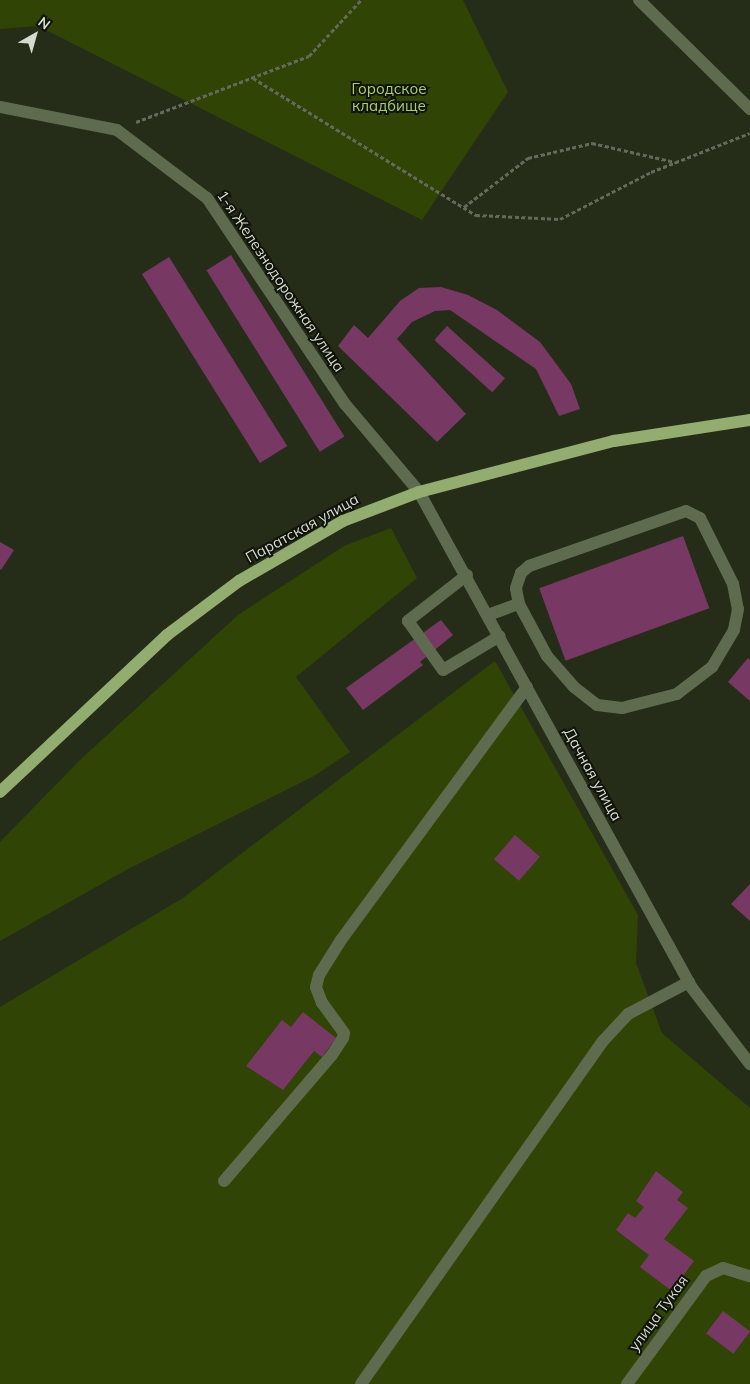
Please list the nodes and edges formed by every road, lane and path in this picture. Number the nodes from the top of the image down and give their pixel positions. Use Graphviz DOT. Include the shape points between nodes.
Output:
graph roads {
  1 [pos="361,0"];
  2 [pos="639,0"];
  3 [pos="253,78"];
  4 [pos="0,107"];
  5 [pos="750,108"];
  6 [pos="117,130"];
  7 [pos="750,133"];
  8 [pos="676,162"];
  9 [pos="464,208"];
  10 [pos="750,420"];
  11 [pos="419,492"];
  12 [pos="467,575"];
  13 [pos="519,604"];
  14 [pos="488,615"];
  15 [pos="500,636"];
  16 [pos="527,686"];
  17 [pos="0,792"];
  18 [pos="689,982"];
  19 [pos="750,1064"];
  20 [pos="224,1181"];
  21 [pos="750,1276"];
  22 [pos="360,1384"];
  23 [pos="627,1384"];
  1 -- 3 [label="path" via="309,56"];
  2 -- 5 [label="street"];
  3 -- 6 [label="path"];
  3 -- 9 [label="path"];
  4 -- 6 [label="street, 1-я Железнодорожная улица"];
  6 -- 11 [label="street, 1-я Железнодорожная улица" via="207,198 345,404"];
  7 -- 8 [label="path"];
  8 -- 9 [label="path" via="560,219 476,214"];
  8 -- 9 [label="path" via="592,143 528,158"];
  10 -- 11 [label="main road, Паратская улица" via="614,441"];
  11 -- 12 [label="street, Дачная улица"];
  11 -- 17 [label="main road, Паратская улица" via="343,521 239,581 167,635"];
  12 -- 14 [label="street, Дачная улица"];
  12 -- 15 [label="street" via="408,622 443,670"];
  13 -- 13 [label="street" via="547,656 574,687 597,705 622,708 677,694 712,667 734,630 738,609 733,584 700,518 686,511 529,566 521,573 516,588"];
  13 -- 14 [label="street"];
  14 -- 15 [label="street, Дачная улица"];
  15 -- 16 [label="street, Дачная улица"];
  16 -- 18 [label="street, Дачная улица"];
  16 -- 20 [label="street" via="341,940 319,975 316,988 344,1033 342,1038 332,1055"];
  18 -- 19 [label="street, Дачная улица"];
  18 -- 22 [label="street" via="628,1014 603,1041"];
  21 -- 23 [label="street, улица Тукая" via="723,1268 706,1276"];
}
